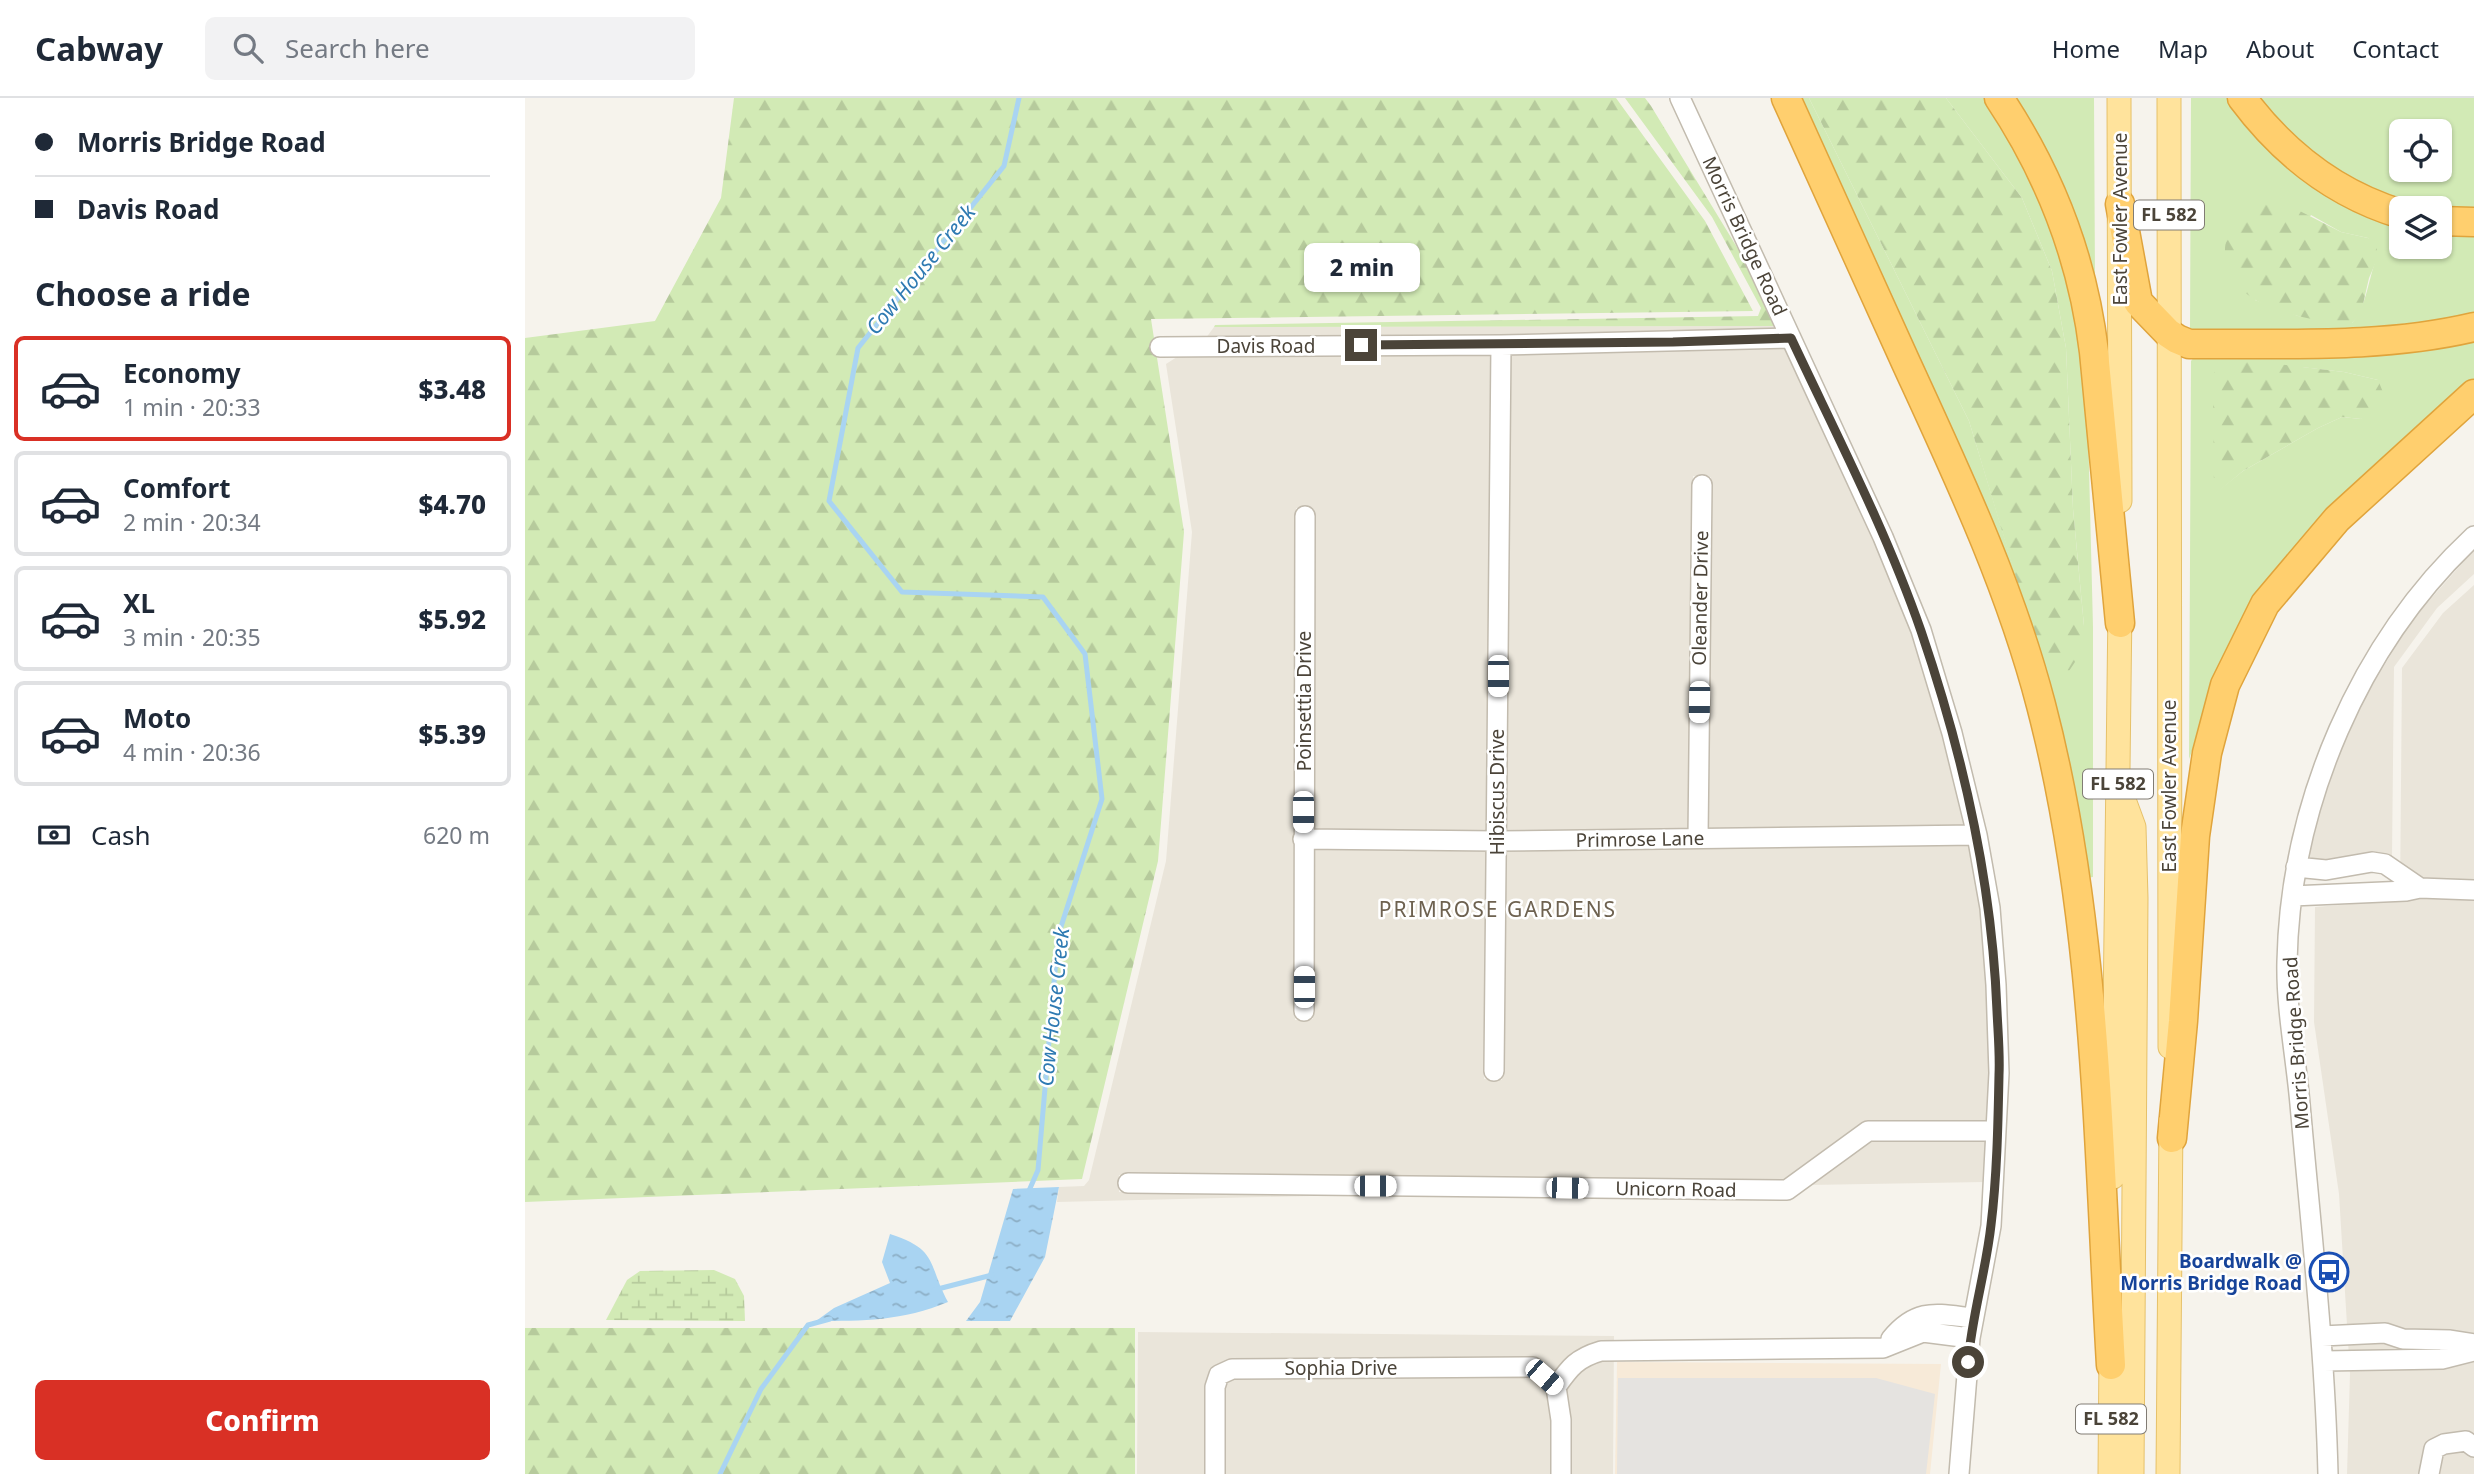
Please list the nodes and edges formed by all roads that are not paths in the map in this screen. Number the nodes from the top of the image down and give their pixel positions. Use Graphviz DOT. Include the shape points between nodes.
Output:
graph roads {
  1 [pos="1681,98"];
  2 [pos="1786,98"];
  3 [pos="1999,98"];
  4 [pos="2119,98"];
  5 [pos="2169,98"];
  6 [pos="2242,98"];
  7 [pos="2120,204"];
  8 [pos="2389,209"];
  9 [pos="2452,221"];
  10 [pos="2474,222"];
  11 [pos="2474,327"];
  12 [pos="2168,333"];
  13 [pos="1791,338"];
  14 [pos="1501,345"];
  15 [pos="1160,347"];
  16 [pos="2474,394"];
  17 [pos="1702,485"];
  18 [pos="1305,516"];
  19 [pos="2474,536"];
  20 [pos="2120,623"];
  21 [pos="2118,781"];
  22 [pos="1977,835"];
  23 [pos="1697,838"];
  24 [pos="1303,839"];
  25 [pos="1497,841"];
  26 [pos="2296,867"];
  27 [pos="2420,888"];
  28 [pos="2474,890"];
  29 [pos="2292,897"];
  30 [pos="1304,1011"];
  31 [pos="1494,1071"];
  32 [pos="1996,1130"];
  33 [pos="2172,1138"];
  34 [pos="1128,1184"];
  35 [pos="1973,1318"];
  36 [pos="2322,1336"];
  37 [pos="1970,1338"];
  38 [pos="2474,1343"];
  39 [pos="1884,1348"];
  40 [pos="2474,1351"];
  41 [pos="2324,1361"];
  42 [pos="2111,1365"];
  43 [pos="1556,1387"];
  44 [pos="2474,1447"];
  45 [pos="1215,1474"];
  46 [pos="1561,1474"];
  47 [pos="1959,1474"];
  48 [pos="2110,1474"];
  49 [pos="2132,1474"];
  50 [pos="2168,1474"];
  51 [pos="2328,1474"];
  52 [pos="2429,1474"];
  1 -- 13 [label="street, Morris Bridge Road"];
  2 -- 42 [label="highway" via="1987,544 2041,703 2067,823 2084,940"];
  3 -- 20 [label="highway" via="2042,171 2081,279 2092,340"];
  4 -- 7 [label="main road, East Fowler Avenue / FL 582"];
  5 -- 12 [label="main road, East Fowler Avenue / FL 582"];
  6 -- 8 [label="highway" via="2269,132 2307,166 2349,193"];
  7 -- 12 [label="highway" via="2138,302"];
  7 -- 20 [label="main road, East Fowler Avenue / FL 582"];
  9 -- 10 [label="highway"];
  11 -- 12 [label="highway" via="2413,339 2362,342 2189,344"];
  12 -- 33 [label="main road, East Fowler Avenue / FL 582"];
  13 -- 14 [label="street, Davis Road"];
  13 -- 22 [label="street, Morris Bridge Road" via="1884,537 1921,630"];
  14 -- 15 [label="street, Davis Road"];
  14 -- 25 [label="street, Hibiscus Drive"];
  16 -- 33 [label="highway" via="2337,519 2265,604 2225,685 2207,753 2195,836"];
  17 -- 23 [label="street, Oleander Drive"];
  18 -- 24 [label="street, Poinsettia Drive"];
  19 -- 26 [label="street, Morris Bridge Road" via="2404,615 2359,688 2307,818"];
  20 -- 21 [label="main road, East Fowler Avenue / FL 582"];
  21 -- 42 [label="main road, East Fowler Avenue / FL 582"];
  21 -- 49 [label="main road" via="2134,827"];
  22 -- 23 [label="street, Primrose Lane"];
  22 -- 32 [label="street, Morris Bridge Road" via="1990,908 1996,985"];
  23 -- 25 [label="street, Primrose Lane"];
  24 -- 25 [label="street, Primrose Lane"];
  24 -- 30 [label="street, Poinsettia Drive"];
  25 -- 31 [label="street, Hibiscus Drive"];
  26 -- 27 [label="street" via="2326,870 2385,864"];
  26 -- 29 [label="street, Morris Bridge Road"];
  27 -- 28 [label="street"];
  27 -- 29 [label="street"];
  29 -- 36 [label="street, Morris Bridge Road" via="2287,962 2291,1026"];
  32 -- 34 [label="street, Unicorn Road" via="1868,1132 1787,1190"];
  32 -- 35 [label="street, Morris Bridge Road" via="1991,1226"];
  33 -- 50 [label="main road, East Fowler Avenue / FL 582"];
  35 -- 37 [label="street, Morris Bridge Road"];
  35 -- 39 [label="street" via="1926,1313 1900,1328"];
  36 -- 38 [label="street" via="2385,1333 2403,1339"];
  36 -- 41 [label="street, Morris Bridge Road"];
  37 -- 39 [label="street" via="1923,1332"];
  37 -- 47 [label="street, Morris Bridge Road"];
  39 -- 43 [label="street" via="1601,1351 1573,1363"];
  40 -- 41 [label="street" via="2442,1359"];
  41 -- 51 [label="street, Morris Bridge Road"];
  42 -- 48 [label="main road, East Fowler Avenue / FL 582"];
  43 -- 45 [label="street, Sophia Drive" via="1533,1367 1232,1369 1219,1375 1215,1387"];
  43 -- 46 [label="street"];
  44 -- 52 [label="street" via="2466,1441 2434,1449"];
}
